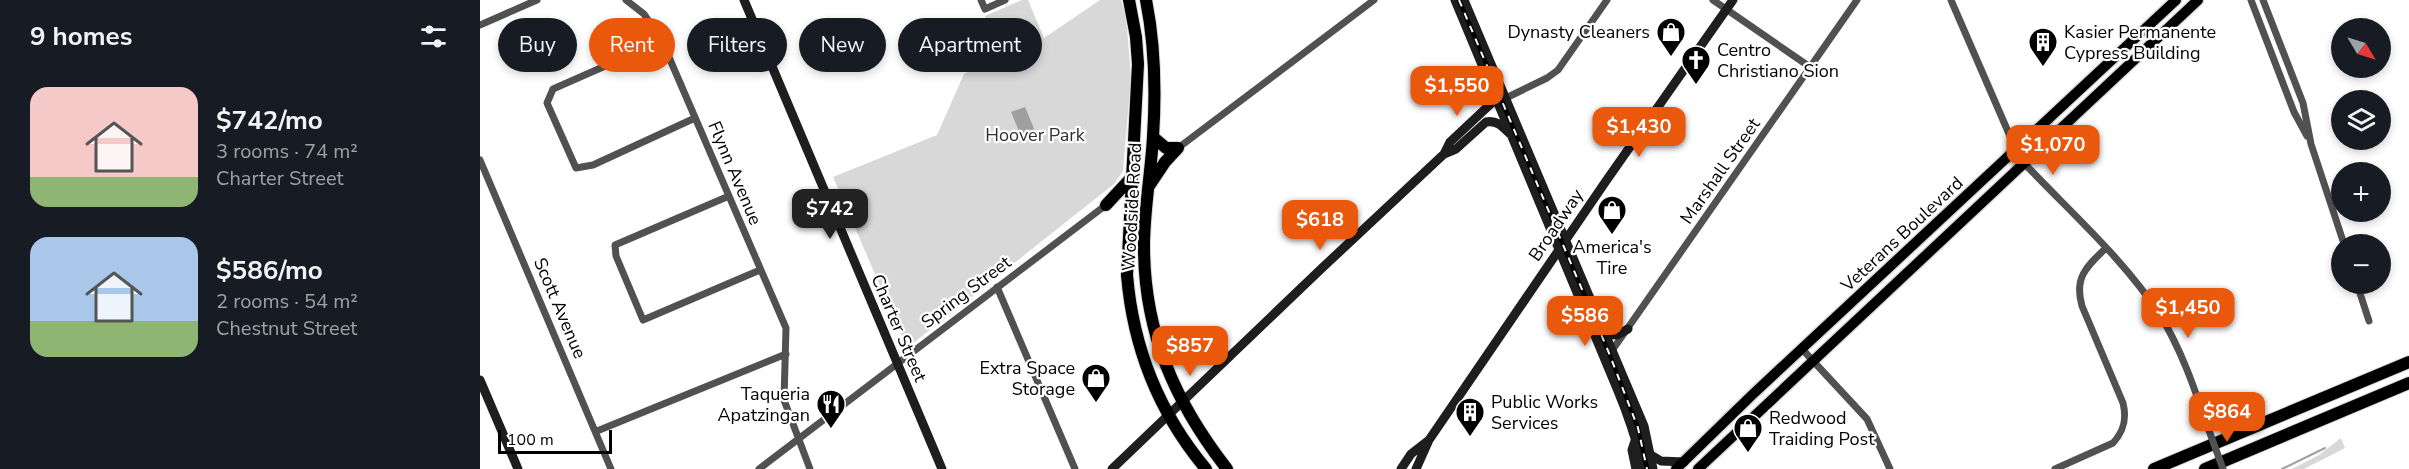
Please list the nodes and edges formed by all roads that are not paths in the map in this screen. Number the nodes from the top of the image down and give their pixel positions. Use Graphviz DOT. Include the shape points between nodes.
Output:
graph roads {
  1 [pos="537,0"];
  2 [pos="627,0"];
  3 [pos="744,0"];
  4 [pos="981,0"];
  5 [pos="1005,0"];
  6 [pos="1129,0"];
  7 [pos="1146,0"];
  8 [pos="1374,0"];
  9 [pos="1455,0"];
  10 [pos="1464,0"];
  11 [pos="1607,0"];
  12 [pos="1713,0"];
  13 [pos="1733,0"];
  14 [pos="1857,0"];
  15 [pos="1951,0"];
  16 [pos="2176,0"];
  17 [pos="2198,0"];
  18 [pos="2251,0"];
  19 [pos="2263,0"];
  20 [pos="1726,9"];
  21 [pos="647,18"];
  22 [pos="480,25"];
  23 [pos="1810,67"];
  24 [pos="675,71"];
  25 [pos="592,72"];
  26 [pos="1501,98"];
  27 [pos="695,118"];
  28 [pos="1509,133"];
  29 [pos="1153,137"];
  30 [pos="2311,144"];
  31 [pos="1178,148"];
  32 [pos="2016,150"];
  33 [pos="1444,154"];
  34 [pos="480,160"];
  35 [pos="2024,164"];
  36 [pos="1132,177"];
  37 [pos="1148,187"];
  38 [pos="729,196"];
  39 [pos="1106,205"];
  40 [pos="1130,213"];
  41 [pos="1948,213"];
  42 [pos="2341,234"];
  43 [pos="1944,238"];
  44 [pos="1566,241"];
  45 [pos="2105,249"];
  46 [pos="1560,250"];
  47 [pos="760,270"];
  48 [pos="997,287"];
  49 [pos="2360,294"];
  50 [pos="2369,321"];
  51 [pos="1628,329"];
  52 [pos="1604,331"];
  53 [pos="1802,349"];
  54 [pos="1613,351"];
  55 [pos="786,354"];
  56 [pos="1604,357"];
  57 [pos="1814,361"];
  58 [pos="2409,362"];
  59 [pos="897,364"];
  60 [pos="480,380"];
  61 [pos="2409,383"];
  62 [pos="1182,403"];
  63 [pos="1168,416"];
  64 [pos="597,431"];
  65 [pos="798,440"];
  66 [pos="1429,440"];
  67 [pos="1635,441"];
  68 [pos="1651,455"];
  69 [pos="1680,465"];
  70 [pos="518,469"];
  71 [pos="611,469"];
  72 [pos="759,469"];
  73 [pos="810,469"];
  74 [pos="942,469"];
  75 [pos="1075,469"];
  76 [pos="1112,469"];
  77 [pos="1206,469"];
  78 [pos="1227,469"];
  79 [pos="1401,469"];
  80 [pos="1416,469"];
  81 [pos="1636,469"];
  82 [pos="1644,469"];
  83 [pos="1653,469"];
  84 [pos="1698,469"];
  85 [pos="1890,469"];
  86 [pos="2055,469"];
  87 [pos="2154,469"];
  88 [pos="2205,469"];
  89 [pos="2223,469"];
  1 -- 22 [label="street"];
  2 -- 21 [label="street, Flynn Avenue"];
  3 -- 59 [label="street, Charter Street"];
  4 -- 5 [label="street" via="985,9"];
  6 -- 36 [label="highway, Woodside Road" via="1138,64"];
  7 -- 29 [label="highway, Woodside Road" via="1154,51"];
  8 -- 31 [label="street"];
  9 -- 26 [label="street"];
  10 -- 26 [label="street"];
  11 -- 26 [label="street" via="1557,70"];
  12 -- 20 [label="street"];
  13 -- 20 [label="street, Broadway"];
  14 -- 23 [label="street, Marshall Street"];
  15 -- 32 [label="street"];
  16 -- 32 [label="main road, Veterans Boulevard"];
  17 -- 35 [label="main road, Veterans Boulevard"];
  18 -- 30 [label="street" via="2294,112"];
  19 -- 30 [label="street" via="2302,103"];
  20 -- 23 [label="street"];
  20 -- 44 [label="street, Broadway"];
  23 -- 51 [label="street, Marshall Street"];
  24 -- 27 [label="street, Flynn Avenue"];
  25 -- 27 [label="street" via="553,89 548,103 576,168 593,165"];
  26 -- 28 [label="street"];
  26 -- 33 [label="street" via="1450,142"];
  26 -- 44 [label="street"];
  27 -- 38 [label="street, Flynn Avenue"];
  28 -- 33 [label="street" via="1498,123 1486,122 1456,149"];
  28 -- 46 [label="street"];
  29 -- 31 [label="highway" via="1166,148"];
  29 -- 37 [label="highway, Woodside Road"];
  30 -- 42 [label="street"];
  31 -- 37 [label="highway"];
  32 -- 35 [label="street"];
  32 -- 41 [label="main road, Veterans Boulevard"];
  33 -- 62 [label="street"];
  34 -- 64 [label="street, Scott Avenue"];
  35 -- 43 [label="main road, Veterans Boulevard"];
  35 -- 45 [label="street"];
  36 -- 39 [label="highway"];
  36 -- 40 [label="highway, Woodside Road"];
  37 -- 62 [label="highway, Woodside Road" via="1144,245 1149,303 1163,360"];
  38 -- 47 [label="street, Flynn Avenue"];
  38 -- 47 [label="street" via="615,245 616,256 643,320"];
  39 -- 40 [label="highway" via="1120,205"];
  39 -- 48 [label="street, Spring Street"];
  40 -- 63 [label="highway, Woodside Road" via="1129,299 1147,368"];
  41 -- 43 [label="main road"];
  41 -- 53 [label="main road, Veterans Boulevard"];
  43 -- 57 [label="main road, Veterans Boulevard"];
  44 -- 46 [label="street, Broadway"];
  44 -- 52 [label="street"];
  45 -- 86 [label="street" via="2084,272 2079,290 2082,306 2123,403 2125,421 2113,443"];
  45 -- 89 [label="street, bridge" via="2139,286 2167,327 2184,361"];
  46 -- 56 [label="street"];
  46 -- 66 [label="street, Broadway"];
  47 -- 55 [label="street, Flynn Avenue" via="786,328"];
  48 -- 59 [label="street, Spring Street"];
  48 -- 75 [label="street"];
  49 -- 50 [label="street"];
  51 -- 52 [label="street" via="1617,334"];
  51 -- 54 [label="street, Marshall Street"];
  52 -- 54 [label="street"];
  53 -- 57 [label="street"];
  53 -- 69 [label="main road, Veterans Boulevard"];
  54 -- 56 [label="street, Marshall Street"];
  54 -- 68 [label="street" via="1644,426"];
  55 -- 64 [label="street"];
  55 -- 65 [label="street, Flynn Avenue" via="784,400"];
  56 -- 67 [label="street"];
  57 -- 84 [label="main road, Veterans Boulevard"];
  57 -- 85 [label="street" via="1867,419"];
  58 -- 87 [label="highway"];
  59 -- 65 [label="street, Spring Street"];
  59 -- 74 [label="street, Charter Street"];
  60 -- 70 [label="street"];
  61 -- 88 [label="highway"];
  62 -- 63 [label="street"];
  62 -- 78 [label="highway, Woodside Road"];
  63 -- 76 [label="street"];
  63 -- 77 [label="highway, Woodside Road"];
  64 -- 71 [label="street, Scott Avenue"];
  65 -- 72 [label="street, Spring Street"];
  65 -- 73 [label="street, Flynn Avenue"];
  66 -- 79 [label="street, Broadway" via="1411,454"];
  66 -- 80 [label="street, Broadway"];
  67 -- 81 [label="street" via="1632,450"];
  67 -- 82 [label="street"];
  68 -- 69 [label="street"];
  68 -- 83 [label="street"];
}
